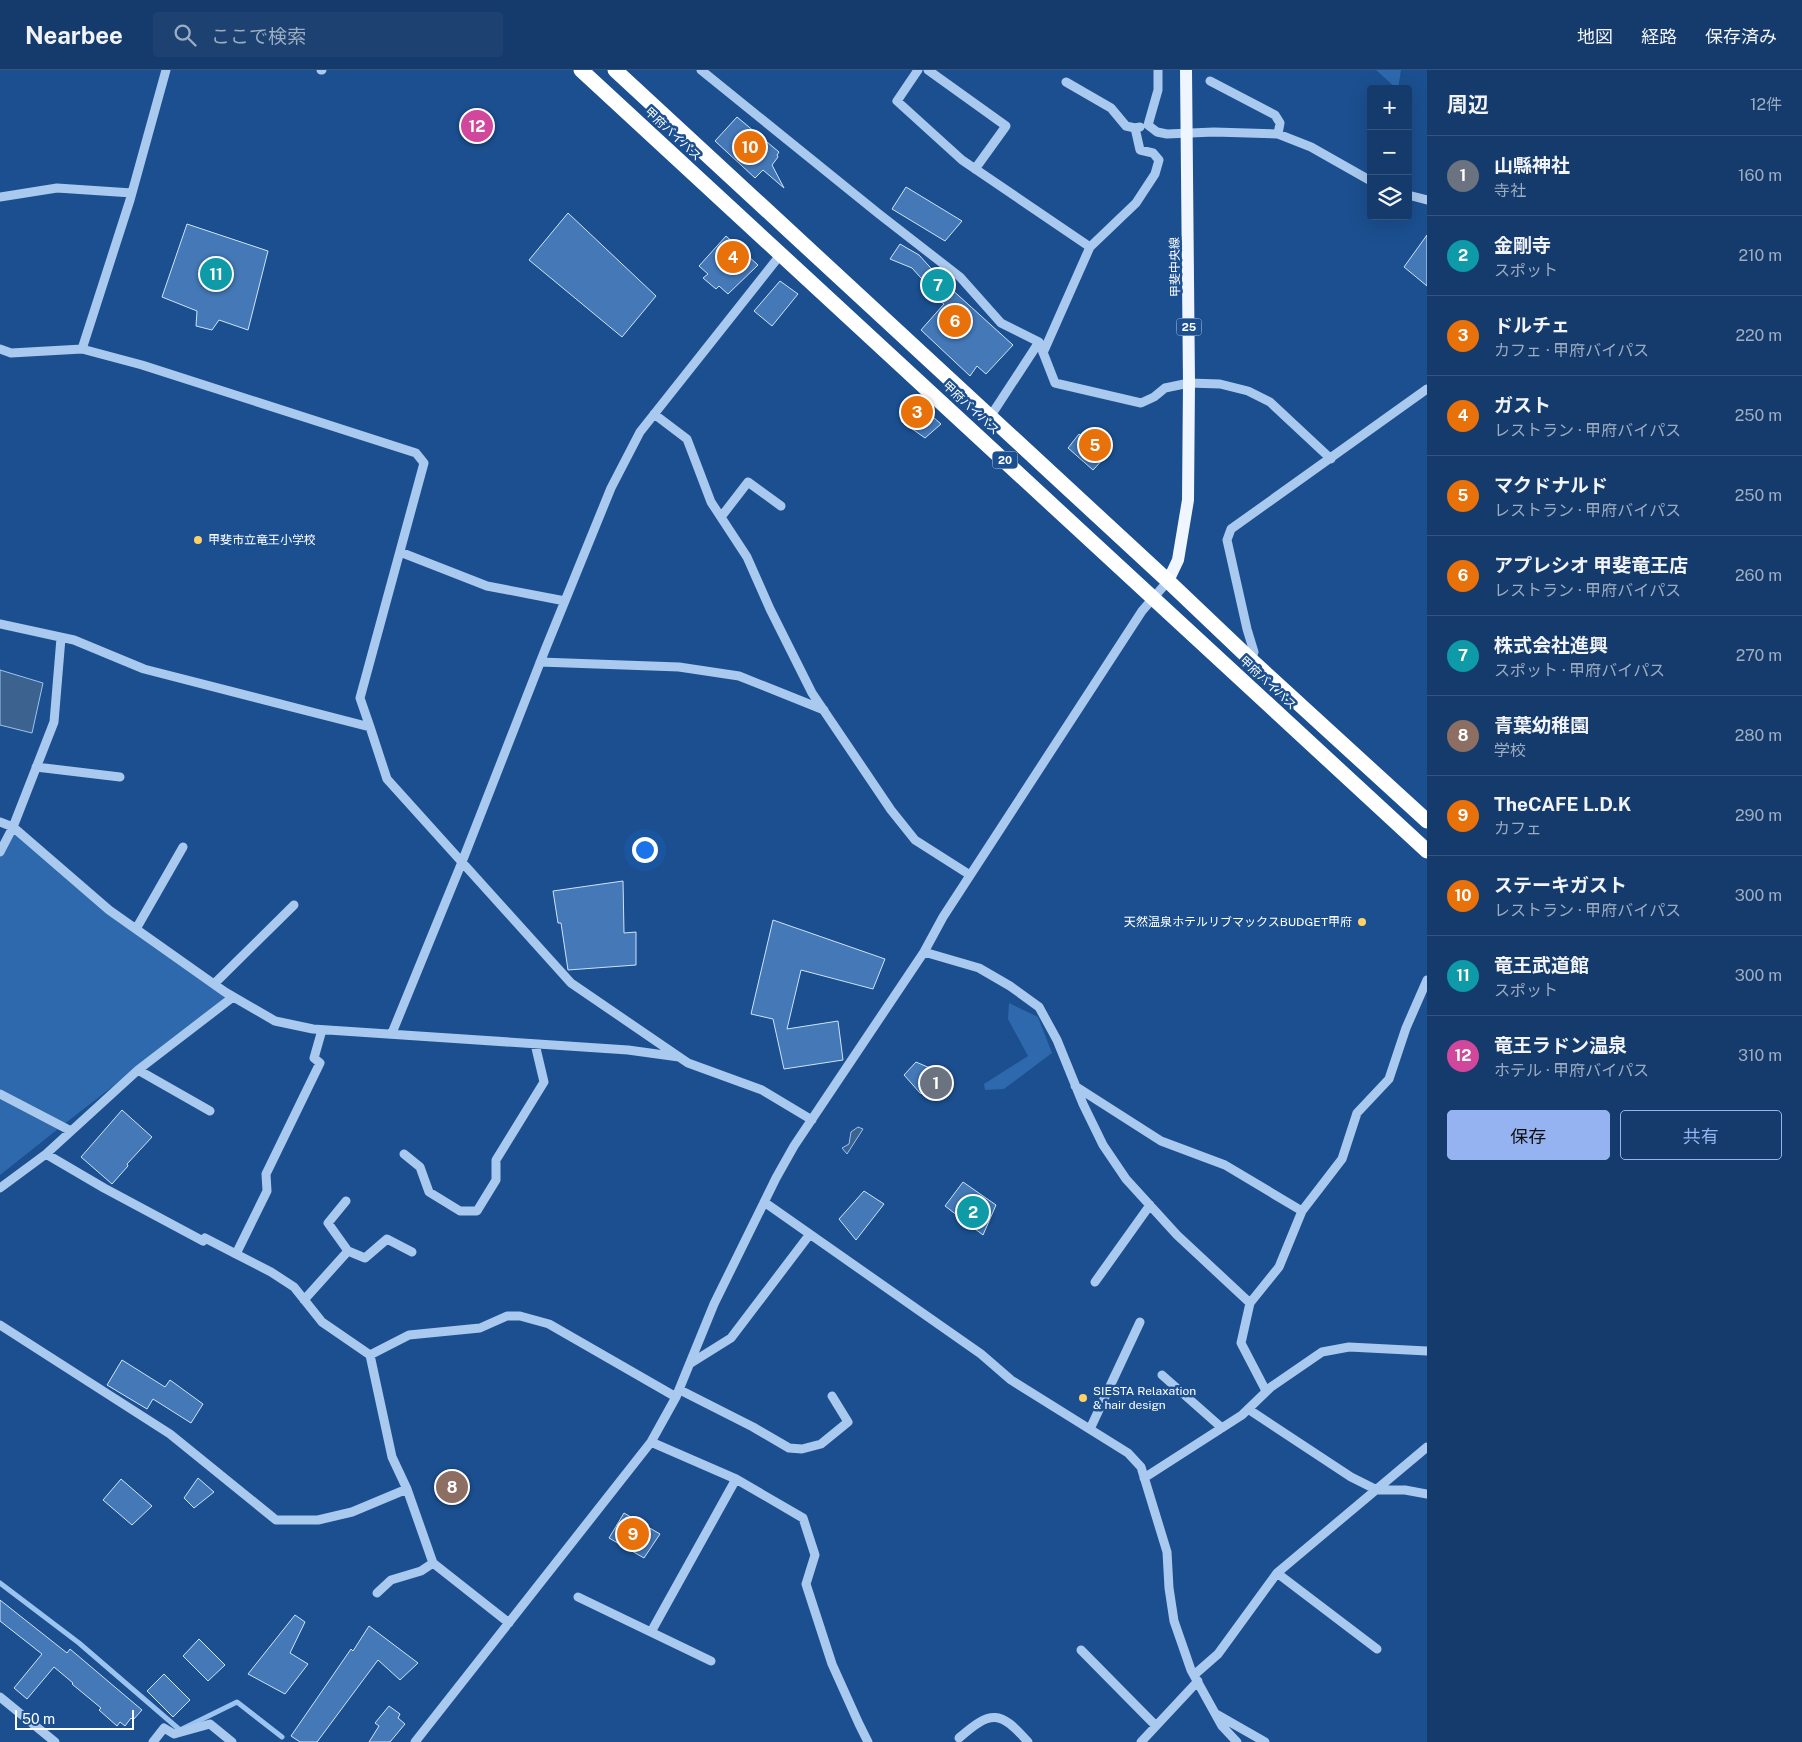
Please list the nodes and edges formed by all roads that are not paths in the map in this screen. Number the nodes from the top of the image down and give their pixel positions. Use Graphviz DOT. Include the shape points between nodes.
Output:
graph roads {
  1 [pos="166,70"];
  2 [pos="581,70"];
  3 [pos="614,70"];
  4 [pos="701,70"];
  5 [pos="918,70"];
  6 [pos="928,70"];
  7 [pos="1158,70"];
  8 [pos="1186,70"];
  9 [pos="1210,81"];
  10 [pos="1066,82"];
  11 [pos="1148,125"];
  12 [pos="1135,128"];
  13 [pos="1187,133"];
  14 [pos="1278,134"];
  15 [pos="975,169"];
  16 [pos="1367,179"];
  17 [pos="132,193"];
  18 [pos="1412,196"];
  19 [pos="0,197"];
  20 [pos="1427,200"];
  21 [pos="1090,248"];
  22 [pos="781,254"];
  23 [pos="1039,342"];
  24 [pos="0,349"];
  25 [pos="82,349"];
  26 [pos="1043,353"];
  27 [pos="1189,383"];
  28 [pos="1427,389"];
  29 [pos="654,414"];
  30 [pos="990,417"];
  31 [pos="1331,459"];
  32 [pos="781,506"];
  33 [pos="721,517"];
  34 [pos="400,552"];
  35 [pos="1168,581"];
  36 [pos="1153,597"];
  37 [pos="565,601"];
  38 [pos="0,624"];
  39 [pos="61,638"];
  40 [pos="1251,660"];
  41 [pos="540,662"];
  42 [pos="824,710"];
  43 [pos="370,726"];
  44 [pos="36,767"];
  45 [pos="120,778"];
  46 [pos="1427,821"];
  47 [pos="0,822"];
  48 [pos="14,826"];
  49 [pos="183,847"];
  50 [pos="1427,851"];
  51 [pos="0,852"];
  52 [pos="462,862"];
  53 [pos="970,875"];
  54 [pos="294,905"];
  55 [pos="136,929"];
  56 [pos="924,952"];
  57 [pos="1427,980"];
  58 [pos="214,984"];
  59 [pos="233,997"];
  60 [pos="322,1030"];
  61 [pos="392,1033"];
  62 [pos="535,1044"];
  63 [pos="679,1057"];
  64 [pos="138,1070"];
  65 [pos="1075,1086"];
  66 [pos="0,1094"];
  67 [pos="210,1111"];
  68 [pos="812,1120"];
  69 [pos="71,1131"];
  70 [pos="46,1154"];
  71 [pos="404,1154"];
  72 [pos="0,1188"];
  73 [pos="346,1201"];
  74 [pos="764,1202"];
  75 [pos="1150,1205"];
  76 [pos="1302,1211"];
  77 [pos="810,1234"];
  78 [pos="348,1251"];
  79 [pos="412,1252"];
  80 [pos="236,1254"];
  81 [pos="1095,1282"];
  82 [pos="304,1300"];
  83 [pos="1250,1303"];
  84 [pos="1140,1322"];
  85 [pos="0,1325"];
  86 [pos="1427,1351"];
  87 [pos="370,1356"];
  88 [pos="691,1363"];
  89 [pos="1162,1375"];
  90 [pos="1266,1391"];
  91 [pos="678,1393"];
  92 [pos="832,1396"];
  93 [pos="1248,1409"];
  94 [pos="1222,1428"];
  95 [pos="1090,1429"];
  96 [pos="651,1442"];
  97 [pos="1427,1447"];
  98 [pos="1144,1478"];
  99 [pos="736,1479"];
  100 [pos="407,1489"];
  101 [pos="1377,1490"];
  102 [pos="1427,1494"];
  103 [pos="433,1563"];
  104 [pos="1277,1573"];
  105 [pos="377,1593"];
  106 [pos="578,1597"];
  107 [pos="509,1623"];
  108 [pos="651,1632"];
  109 [pos="1377,1649"];
  110 [pos="1081,1650"];
  111 [pos="711,1661"];
  112 [pos="1196,1678"];
  113 [pos="0,1697"];
  114 [pos="1216,1713"];
  115 [pos="1156,1726"];
  116 [pos="959,1738"];
  117 [pos="55,1742"];
  118 [pos="153,1742"];
  119 [pos="232,1742"];
  120 [pos="416,1742"];
  121 [pos="868,1742"];
  122 [pos="1028,1742"];
  123 [pos="1141,1742"];
  124 [pos="1237,1742"];
  125 [pos="1265,1742"];
  1 -- 17 [label="street"];
  2 -- 22 [label="highway, 甲府バイパス / 20"];
  3 -- 30 [label="highway, 甲府バイパス / 20"];
  4 -- 23 [label="street" via="960,277 1001,323"];
  5 -- 15 [label="street" via="897,101"];
  6 -- 15 [label="street" via="1006,126"];
  7 -- 11 [label="street" via="1158,90"];
  8 -- 13 [label="main road, 甲斐中央線 / 25"];
  9 -- 14 [label="street" via="1275,115 1280,123"];
  10 -- 12 [label="street" via="1111,108 1126,126"];
  11 -- 12 [label="street"];
  11 -- 13 [label="street" via="1157,132"];
  12 -- 21 [label="street" via="1140,150 1153,153 1159,160 1155,174 1136,203"];
  13 -- 14 [label="street"];
  13 -- 27 [label="main road, 甲斐中央線 / 25"];
  14 -- 16 [label="street" via="1311,147"];
  15 -- 21 [label="street"];
  17 -- 19 [label="street" via="57,188"];
  17 -- 25 [label="street"];
  18 -- 20 [label="street"];
  21 -- 26 [label="street"];
  22 -- 29 [label="street"];
  22 -- 36 [label="highway, 甲府バイパス / 20"];
  23 -- 26 [label="street"];
  23 -- 30 [label="street"];
  24 -- 25 [label="street" via="11,353"];
  25 -- 34 [label="street" via="416,453 424,463"];
  26 -- 27 [label="street" via="1055,383 1141,403 1165,388"];
  27 -- 31 [label="street" via="1220,384 1248,390 1270,402"];
  27 -- 35 [label="main road, 甲斐中央線 / 25" via="1188,500 1178,560"];
  28 -- 31 [label="street"];
  29 -- 33 [label="street" via="687,439 711,502"];
  29 -- 37 [label="street" via="640,432 612,488"];
  30 -- 35 [label="highway, 甲府バイパス / 20"];
  31 -- 40 [label="street" via="1231,529 1227,540 1254,652"];
  32 -- 33 [label="street" via="748,482"];
  33 -- 42 [label="street" via="747,557 812,693"];
  34 -- 37 [label="street" via="487,586"];
  34 -- 43 [label="street" via="360,698"];
  35 -- 36 [label="street"];
  35 -- 40 [label="highway, 甲府バイパス / 20"];
  36 -- 50 [label="highway, 甲府バイパス / 20"];
  36 -- 53 [label="street"];
  37 -- 41 [label="street"];
  38 -- 39 [label="street"];
  39 -- 43 [label="street" via="74,640 144,669"];
  39 -- 44 [label="street" via="54,722"];
  40 -- 46 [label="highway, 甲府バイパス / 20"];
  41 -- 42 [label="street" via="679,667 738,676"];
  41 -- 52 [label="street"];
  42 -- 53 [label="street" via="915,840"];
  43 -- 52 [label="street" via="388,779"];
  44 -- 45 [label="street"];
  44 -- 48 [label="street"];
  47 -- 48 [label="street"];
  48 -- 51 [label="street"];
  48 -- 55 [label="street" via="109,910"];
  49 -- 55 [label="street"];
  52 -- 61 [label="street"];
  52 -- 63 [label="street" via="571,983"];
  53 -- 56 [label="street"];
  54 -- 58 [label="street"];
  55 -- 58 [label="street"];
  56 -- 65 [label="street" via="979,968 1039,1006"];
  56 -- 68 [label="street"];
  57 -- 76 [label="street" via="1389,1079 1357,1114 1342,1159"];
  58 -- 59 [label="street"];
  59 -- 60 [label="street" via="275,1021"];
  59 -- 64 [label="street"];
  60 -- 61 [label="street"];
  60 -- 80 [label="street" via="314,1058 320,1062 266,1174 267,1190"];
  61 -- 62 [label="street"];
  62 -- 63 [label="street"];
  62 -- 71 [label="street" via="544,1082 496,1160 496,1180 477,1211 460,1211 429,1192 420,1167"];
  63 -- 68 [label="street" via="762,1090"];
  64 -- 67 [label="street"];
  64 -- 69 [label="street"];
  65 -- 75 [label="street" via="1103,1145 1126,1180"];
  65 -- 76 [label="street" via="1161,1141 1225,1165"];
  66 -- 69 [label="street"];
  68 -- 74 [label="street"];
  69 -- 70 [label="street"];
  70 -- 72 [label="street"];
  70 -- 80 [label="street" via="203,1241 205,1238"];
  73 -- 78 [label="street" via="328,1223"];
  74 -- 77 [label="street"];
  74 -- 88 [label="street" via="714,1304"];
  75 -- 81 [label="street"];
  75 -- 83 [label="street" via="1177,1235"];
  76 -- 83 [label="street" via="1280,1266"];
  77 -- 88 [label="street" via="731,1338"];
  77 -- 95 [label="street" via="981,1354 1011,1380"];
  78 -- 79 [label="street" via="365,1258 387,1239"];
  78 -- 82 [label="street"];
  80 -- 82 [label="street" via="294,1287"];
  82 -- 87 [label="street" via="322,1322"];
  83 -- 90 [label="street" via="1241,1343"];
  84 -- 95 [label="street"];
  85 -- 100 [label="street" via="170,1434 276,1520 318,1520 352,1512"];
  86 -- 90 [label="street" via="1349,1347 1322,1352"];
  87 -- 91 [label="street" via="409,1335 480,1328 507,1316 520,1316 549,1324"];
  87 -- 100 [label="street" via="392,1457"];
  88 -- 91 [label="street"];
  89 -- 94 [label="street"];
  90 -- 93 [label="street"];
  91 -- 92 [label="street" via="752,1427 788,1448 802,1449 821,1444 848,1422"];
  91 -- 96 [label="street"];
  93 -- 94 [label="street"];
  93 -- 101 [label="street" via="1351,1477"];
  94 -- 98 [label="street"];
  95 -- 98 [label="street" via="1128,1453 1140,1467"];
  96 -- 99 [label="street"];
  96 -- 107 [label="street"];
  97 -- 101 [label="street"];
  98 -- 112 [label="street" via="1167,1552 1174,1621"];
  99 -- 108 [label="street"];
  99 -- 121 [label="street" via="803,1518 816,1555 806,1584 832,1664"];
  100 -- 103 [label="street"];
  101 -- 102 [label="street"];
  101 -- 104 [label="street"];
  103 -- 105 [label="street" via="421,1571 391,1580"];
  103 -- 107 [label="street"];
  104 -- 109 [label="street"];
  104 -- 112 [label="street" via="1218,1654"];
  106 -- 108 [label="street"];
  107 -- 120 [label="street"];
  108 -- 111 [label="street"];
  110 -- 115 [label="street"];
  112 -- 114 [label="street"];
  112 -- 115 [label="street"];
  113 -- 117 [label="street"];
  114 -- 124 [label="street" via="1222,1726"];
  114 -- 125 [label="street"];
  115 -- 123 [label="street"];
  116 -- 122 [label="street" via="976,1723 988,1718 1003,1718"];
  118 -- 119 [label="street" via="164,1728 174,1734 210,1724"];
}
